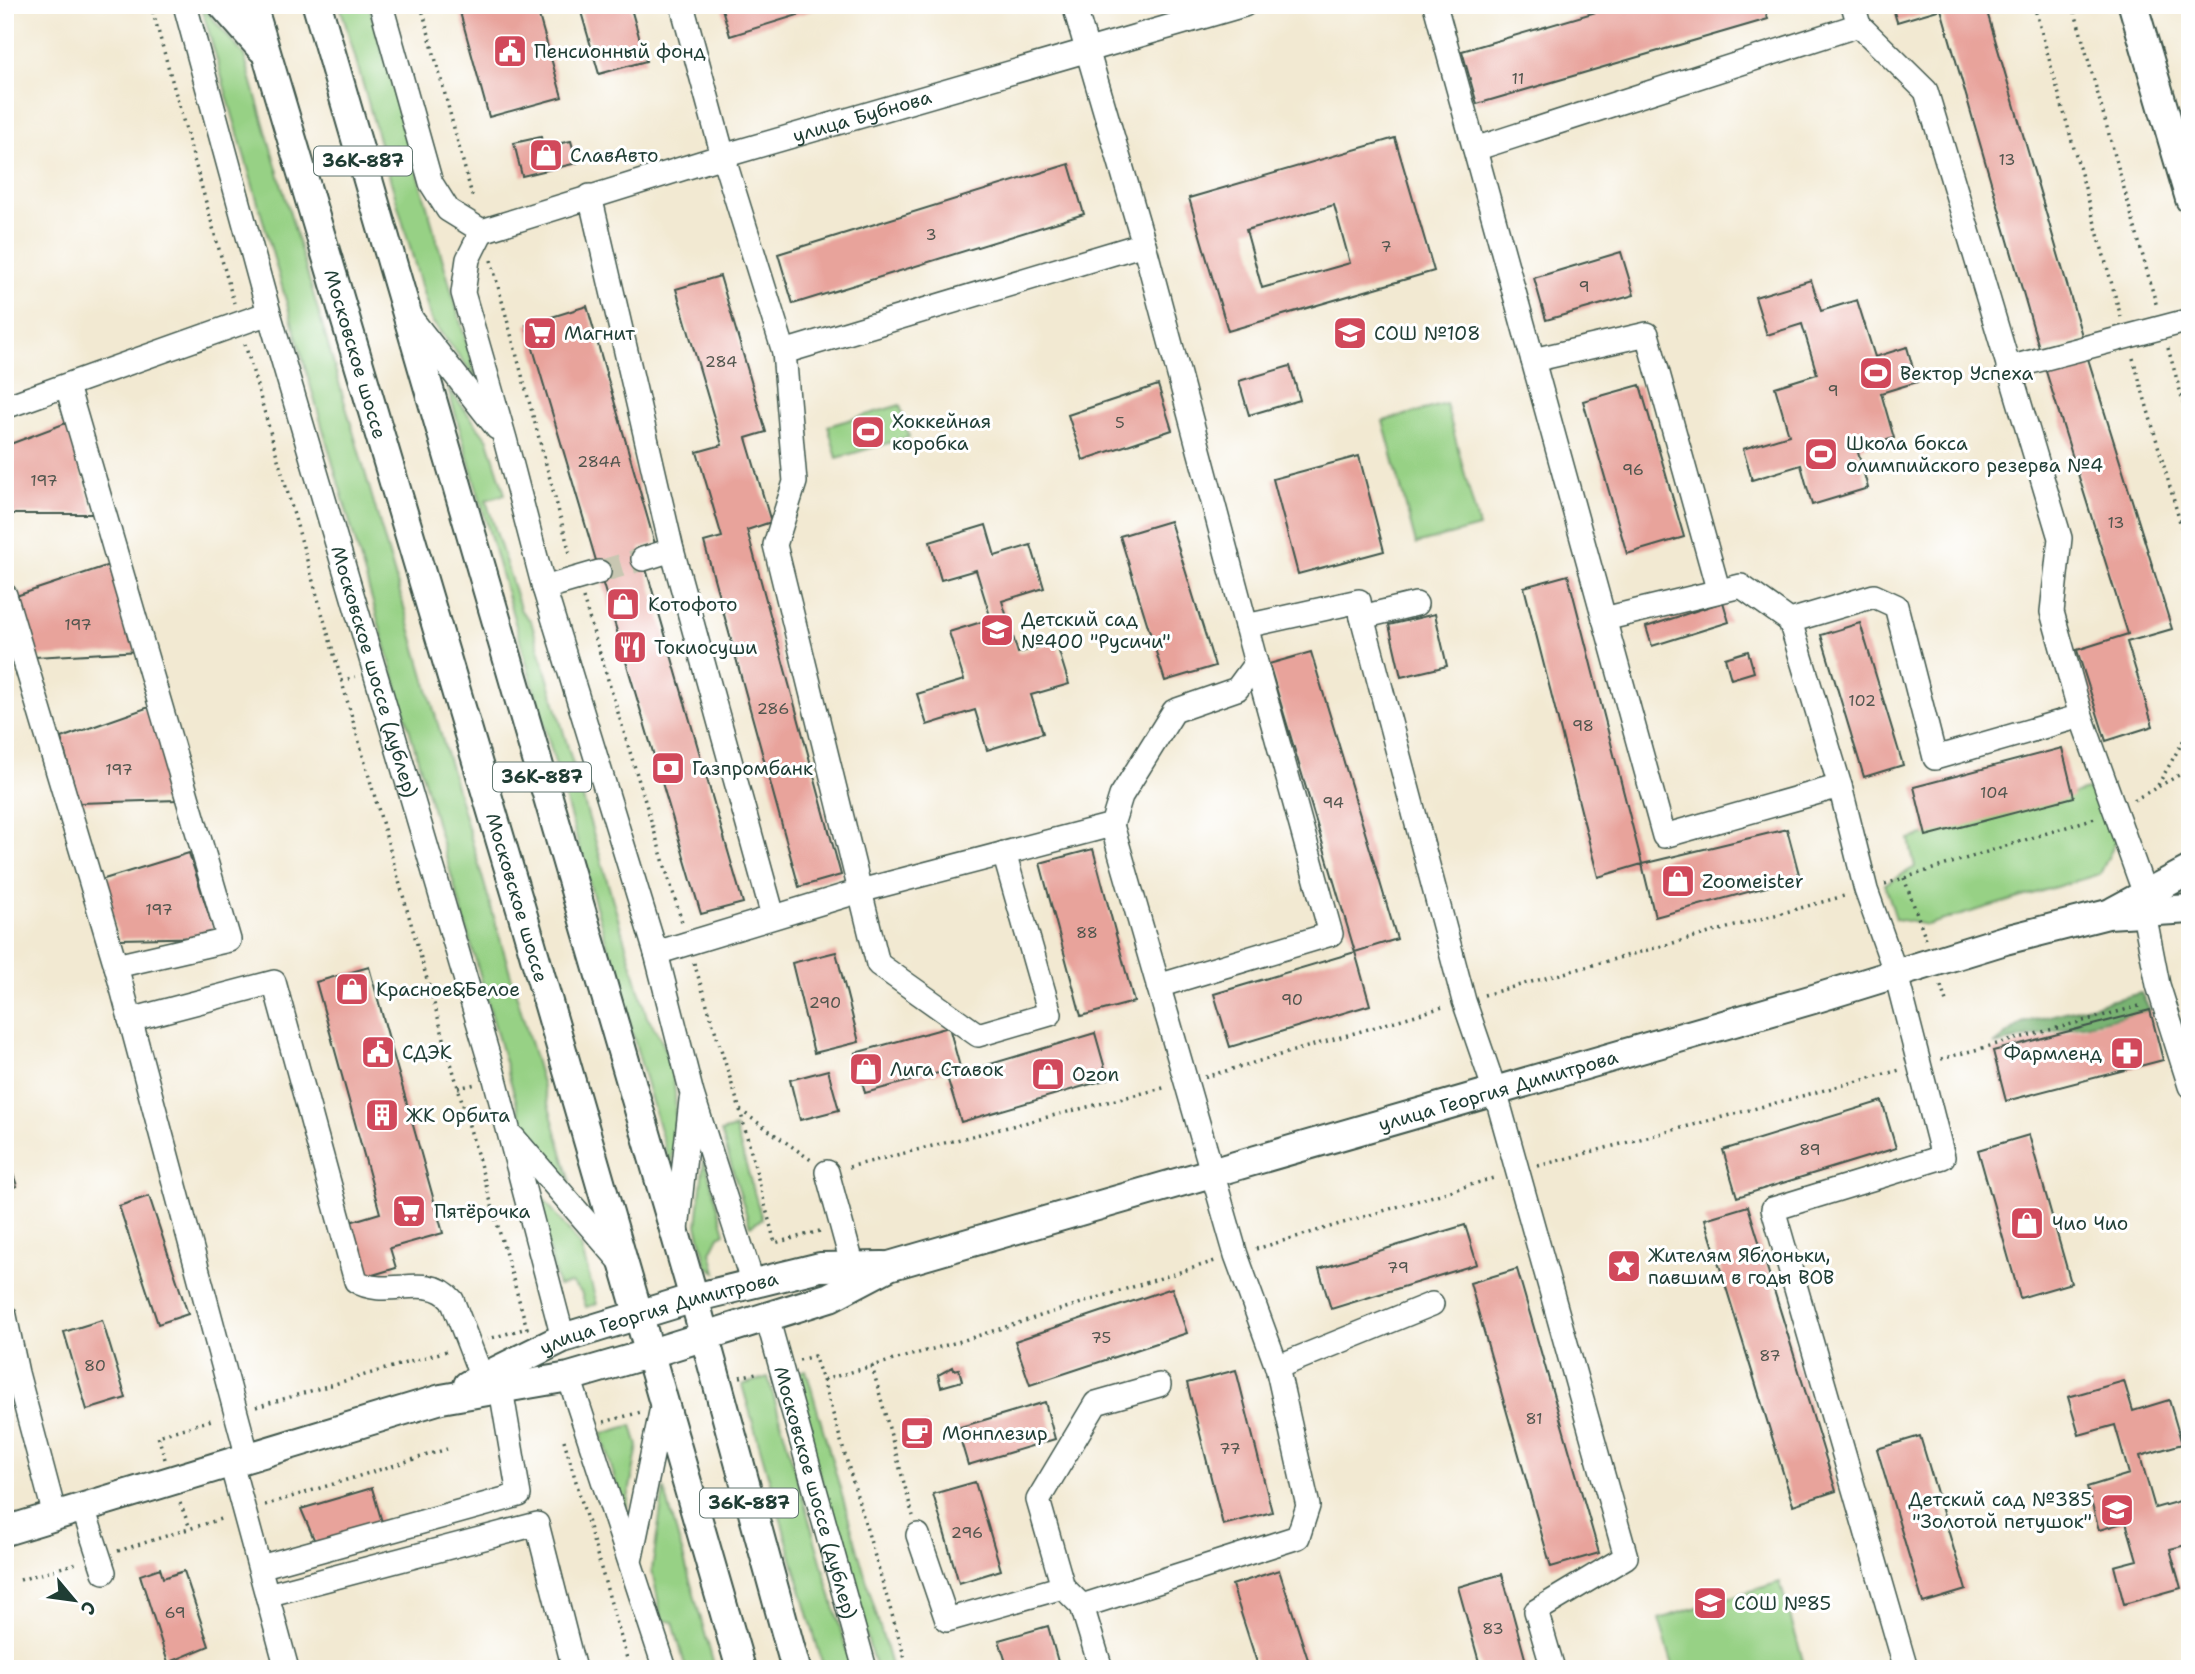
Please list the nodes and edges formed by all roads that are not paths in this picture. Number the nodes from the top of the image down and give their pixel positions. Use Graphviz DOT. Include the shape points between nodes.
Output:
graph roads {
  1 [pos="185,5"];
  2 [pos="223,5"];
  3 [pos="252,5"];
  4 [pos="381,5"];
  5 [pos="682,5"];
  6 [pos="1074,5"];
  7 [pos="1244,5"];
  8 [pos="1435,5"];
  9 [pos="2133,5"];
  10 [pos="318,7"];
  11 [pos="1856,15"];
  12 [pos="1086,51"];
  13 [pos="265,53"];
  14 [pos="1475,149"];
  15 [pos="723,156"];
  16 [pos="590,196"];
  17 [pos="2190,199"];
  18 [pos="482,231"];
  19 [pos="1144,244"];
  20 [pos="269,313"];
  21 [pos="407,313"];
  22 [pos="2190,320"];
  23 [pos="783,352"];
  24 [pos="1533,360"];
  25 [pos="2008,368"];
  26 [pos="67,386"];
  27 [pos="5,407"];
  28 [pos="505,439"];
  29 [pos="672,550"];
  30 [pos="643,559"];
  31 [pos="599,572"];
  32 [pos="544,588"];
  33 [pos="1718,590"];
  34 [pos="5,594"];
  35 [pos="1416,604"];
  36 [pos="1362,617"];
  37 [pos="1604,618"];
  38 [pos="1790,621"];
  39 [pos="1246,626"];
  40 [pos="1256,663"];
  41 [pos="2081,716"];
  42 [pos="1840,786"];
  43 [pos="1112,825"];
  44 [pos="1004,853"];
  45 [pos="2190,870"];
  46 [pos="860,891"];
  47 [pos="2145,904"];
  48 [pos="2190,909"];
  49 [pos="773,916"];
  50 [pos="656,953"];
  51 [pos="116,966"];
  52 [pos="1896,974"];
  53 [pos="1158,986"];
  54 [pos="130,1020"];
  55 [pos="2190,1086"];
  56 [pos="1495,1091"];
  57 [pos="692,1094"];
  58 [pos="509,1133"];
  59 [pos="827,1172"];
  60 [pos="1214,1172"];
  61 [pos="676,1240"];
  62 [pos="621,1262"];
  63 [pos="889,1266"];
  64 [pos="853,1267"];
  65 [pos="753,1284"];
  66 [pos="694,1298"];
  67 [pos="1432,1304"];
  68 [pos="637,1315"];
  69 [pos="5,1316"];
  70 [pos="767,1317"];
  71 [pos="704,1337"];
  72 [pos="563,1338"];
  73 [pos="648,1354"];
  74 [pos="1277,1367"];
  75 [pos="11,1374"];
  76 [pos="569,1377"];
  77 [pos="492,1384"];
  78 [pos="1159,1385"];
  79 [pos="662,1407"];
  80 [pos="239,1460"];
  81 [pos="83,1508"];
  82 [pos="55,1516"];
  83 [pos="5,1531"];
  84 [pos="918,1535"];
  85 [pos="631,1560"];
  86 [pos="260,1567"];
  87 [pos="104,1572"];
  88 [pos="1063,1587"];
  89 [pos="267,1595"];
  90 [pos="1082,1606"];
  91 [pos="287,1669"];
  92 [pos="574,1669"];
  93 [pos="665,1669"];
  94 [pos="741,1669"];
  95 [pos="796,1669"];
  96 [pos="865,1669"];
  97 [pos="1101,1669"];
  98 [pos="1553,1669"];
  99 [pos="1906,1669"];
  1 -- 20 [label="street, Московское шоссе (дублер)"];
  2 -- 13 [label="main road"];
  3 -- 13 [label="main road, Московское шоссе / 36К-887"];
  4 -- 18 [label="street" via="431,183 448,210"];
  5 -- 15 [label="street"];
  6 -- 12 [label="street"];
  7 -- 12 [label="street, улица Бубнова"];
  8 -- 14 [label="street"];
  9 -- 17 [label="main road"];
  10 -- 21 [label="main road, 36К-887"];
  11 -- 14 [label="street"];
  11 -- 25 [label="street" via="1926,91"];
  12 -- 15 [label="street, улица Бубнова"];
  12 -- 19 [label="street"];
  13 -- 62 [label="main road, Московское шоссе / 36К-887" via="526,926"];
  14 -- 24 [label="street"];
  15 -- 16 [label="street, улица Бубнова"];
  15 -- 23 [label="street"];
  16 -- 18 [label="street, улица Бубнова"];
  16 -- 29 [label="street"];
  18 -- 28 [label="street" via="468,259 463,293"];
  19 -- 23 [label="street"];
  19 -- 39 [label="street"];
  20 -- 26 [label="street"];
  20 -- 58 [label="street, Московское шоссе (дублер)"];
  21 -- 28 [label="street"];
  21 -- 61 [label="main road, 36К-887"];
  22 -- 25 [label="street"];
  23 -- 46 [label="street" via="795,482 775,545"];
  24 -- 33 [label="street" via="1647,334"];
  24 -- 37 [label="street"];
  25 -- 41 [label="street" via="2060,537 2052,612"];
  26 -- 27 [label="street"];
  26 -- 51 [label="street" via="229,940"];
  28 -- 32 [label="street"];
  29 -- 30 [label="street"];
  29 -- 49 [label="street"];
  31 -- 32 [label="street"];
  32 -- 50 [label="street"];
  33 -- 37 [label="street"];
  33 -- 38 [label="street" via="1741,586"];
  34 -- 51 [label="street"];
  35 -- 36 [label="street"];
  36 -- 39 [label="street" via="1359,601"];
  36 -- 56 [label="street" via="1464,1001"];
  37 -- 42 [label="street" via="1664,836"];
  38 -- 41 [label="street" via="1874,596 1896,606 1935,758"];
  38 -- 42 [label="street"];
  39 -- 40 [label="street"];
  40 -- 43 [label="street" via="1237,689 1174,710 1121,796"];
  40 -- 53 [label="street" via="1331,934"];
  41 -- 47 [label="street"];
  42 -- 52 [label="street" via="1866,890"];
  43 -- 44 [label="street"];
  43 -- 53 [label="street"];
  44 -- 46 [label="street"];
  44 -- 46 [label="street" via="1050,1014 978,1035 878,964"];
  45 -- 47 [label="main road, улица Георгия Димитрова"];
  46 -- 49 [label="street"];
  47 -- 48 [label="main road, улица Георгия Димитрова"];
  47 -- 52 [label="main road, улица Георгия Димитрова"];
  47 -- 55 [label="street" via="2163,999"];
  49 -- 50 [label="street"];
  50 -- 57 [label="street"];
  51 -- 54 [label="street"];
  52 -- 56 [label="main road, улица Георгия Димитрова"];
  52 -- 99 [label="street" via="1943,1157 1773,1209"];
  53 -- 60 [label="street"];
  54 -- 77 [label="street" via="274,982 356,1281 366,1288 444,1291"];
  54 -- 80 [label="street" via="236,1413"];
  56 -- 60 [label="main road, улица Георгия Димитрова"];
  56 -- 98 [label="street" via="1626,1557 1536,1611"];
  57 -- 61 [label="street"];
  57 -- 65 [label="street"];
  58 -- 62 [label="street"];
  58 -- 72 [label="street, Московское шоссе (дублер)"];
  59 -- 64 [label="street"];
  60 -- 63 [label="main road, улица Георгия Димитрова"];
  60 -- 74 [label="street" via="1236,1255"];
  61 -- 66 [label="main road, 36К-887"];
  62 -- 68 [label="main road, Московское шоссе / 36К-887"];
  63 -- 64 [label="main road, улица Георгия Димитрова"];
  63 -- 70 [label="main road, улица Георгия Димитрова" via="830,1297"];
  64 -- 65 [label="main road, улица Георгия Димитрова" via="820,1267"];
  65 -- 66 [label="main road, улица Георгия Димитрова"];
  66 -- 68 [label="main road, улица Георгия Димитрова"];
  66 -- 71 [label="main road, 36К-887"];
  67 -- 74 [label="street"];
  68 -- 72 [label="main road, улица Георгия Димитрова"];
  68 -- 73 [label="main road, Московское шоссе / 36К-887"];
  69 -- 75 [label="street"];
  70 -- 71 [label="main road, улица Георгия Димитрова"];
  70 -- 96 [label="street, Московское шоссе (дублер)"];
  71 -- 73 [label="main road, улица Георгия Димитрова"];
  71 -- 95 [label="main road, 36К-887"];
  72 -- 77 [label="main road, улица Георгия Димитрова"];
  73 -- 76 [label="main road, улица Георгия Димитрова"];
  73 -- 79 [label="main road, Московское шоссе / 36К-887"];
  74 -- 90 [label="street" via="1308,1506 1298,1537"];
  75 -- 82 [label="street"];
  76 -- 77 [label="main road, улица Георгия Димитрова"];
  76 -- 85 [label="street"];
  77 -- 80 [label="main road, улица Георгия Димитрова"];
  77 -- 86 [label="street" via="519,1495"];
  78 -- 88 [label="street" via="1096,1403 1038,1500"];
  79 -- 85 [label="street"];
  79 -- 94 [label="main road, Московское шоссе / 36К-887"];
  80 -- 81 [label="main road, улица Георгия Димитрова"];
  80 -- 86 [label="street"];
  81 -- 82 [label="main road, улица Георгия Димитрова"];
  81 -- 87 [label="street"];
  82 -- 83 [label="main road, улица Георгия Димитрова"];
  84 -- 88 [label="street" via="947,1620"];
  85 -- 93 [label="street"];
  86 -- 89 [label="street"];
  88 -- 90 [label="street"];
  89 -- 91 [label="street"];
  89 -- 92 [label="street" via="537,1524"];
  90 -- 97 [label="street"];
}
